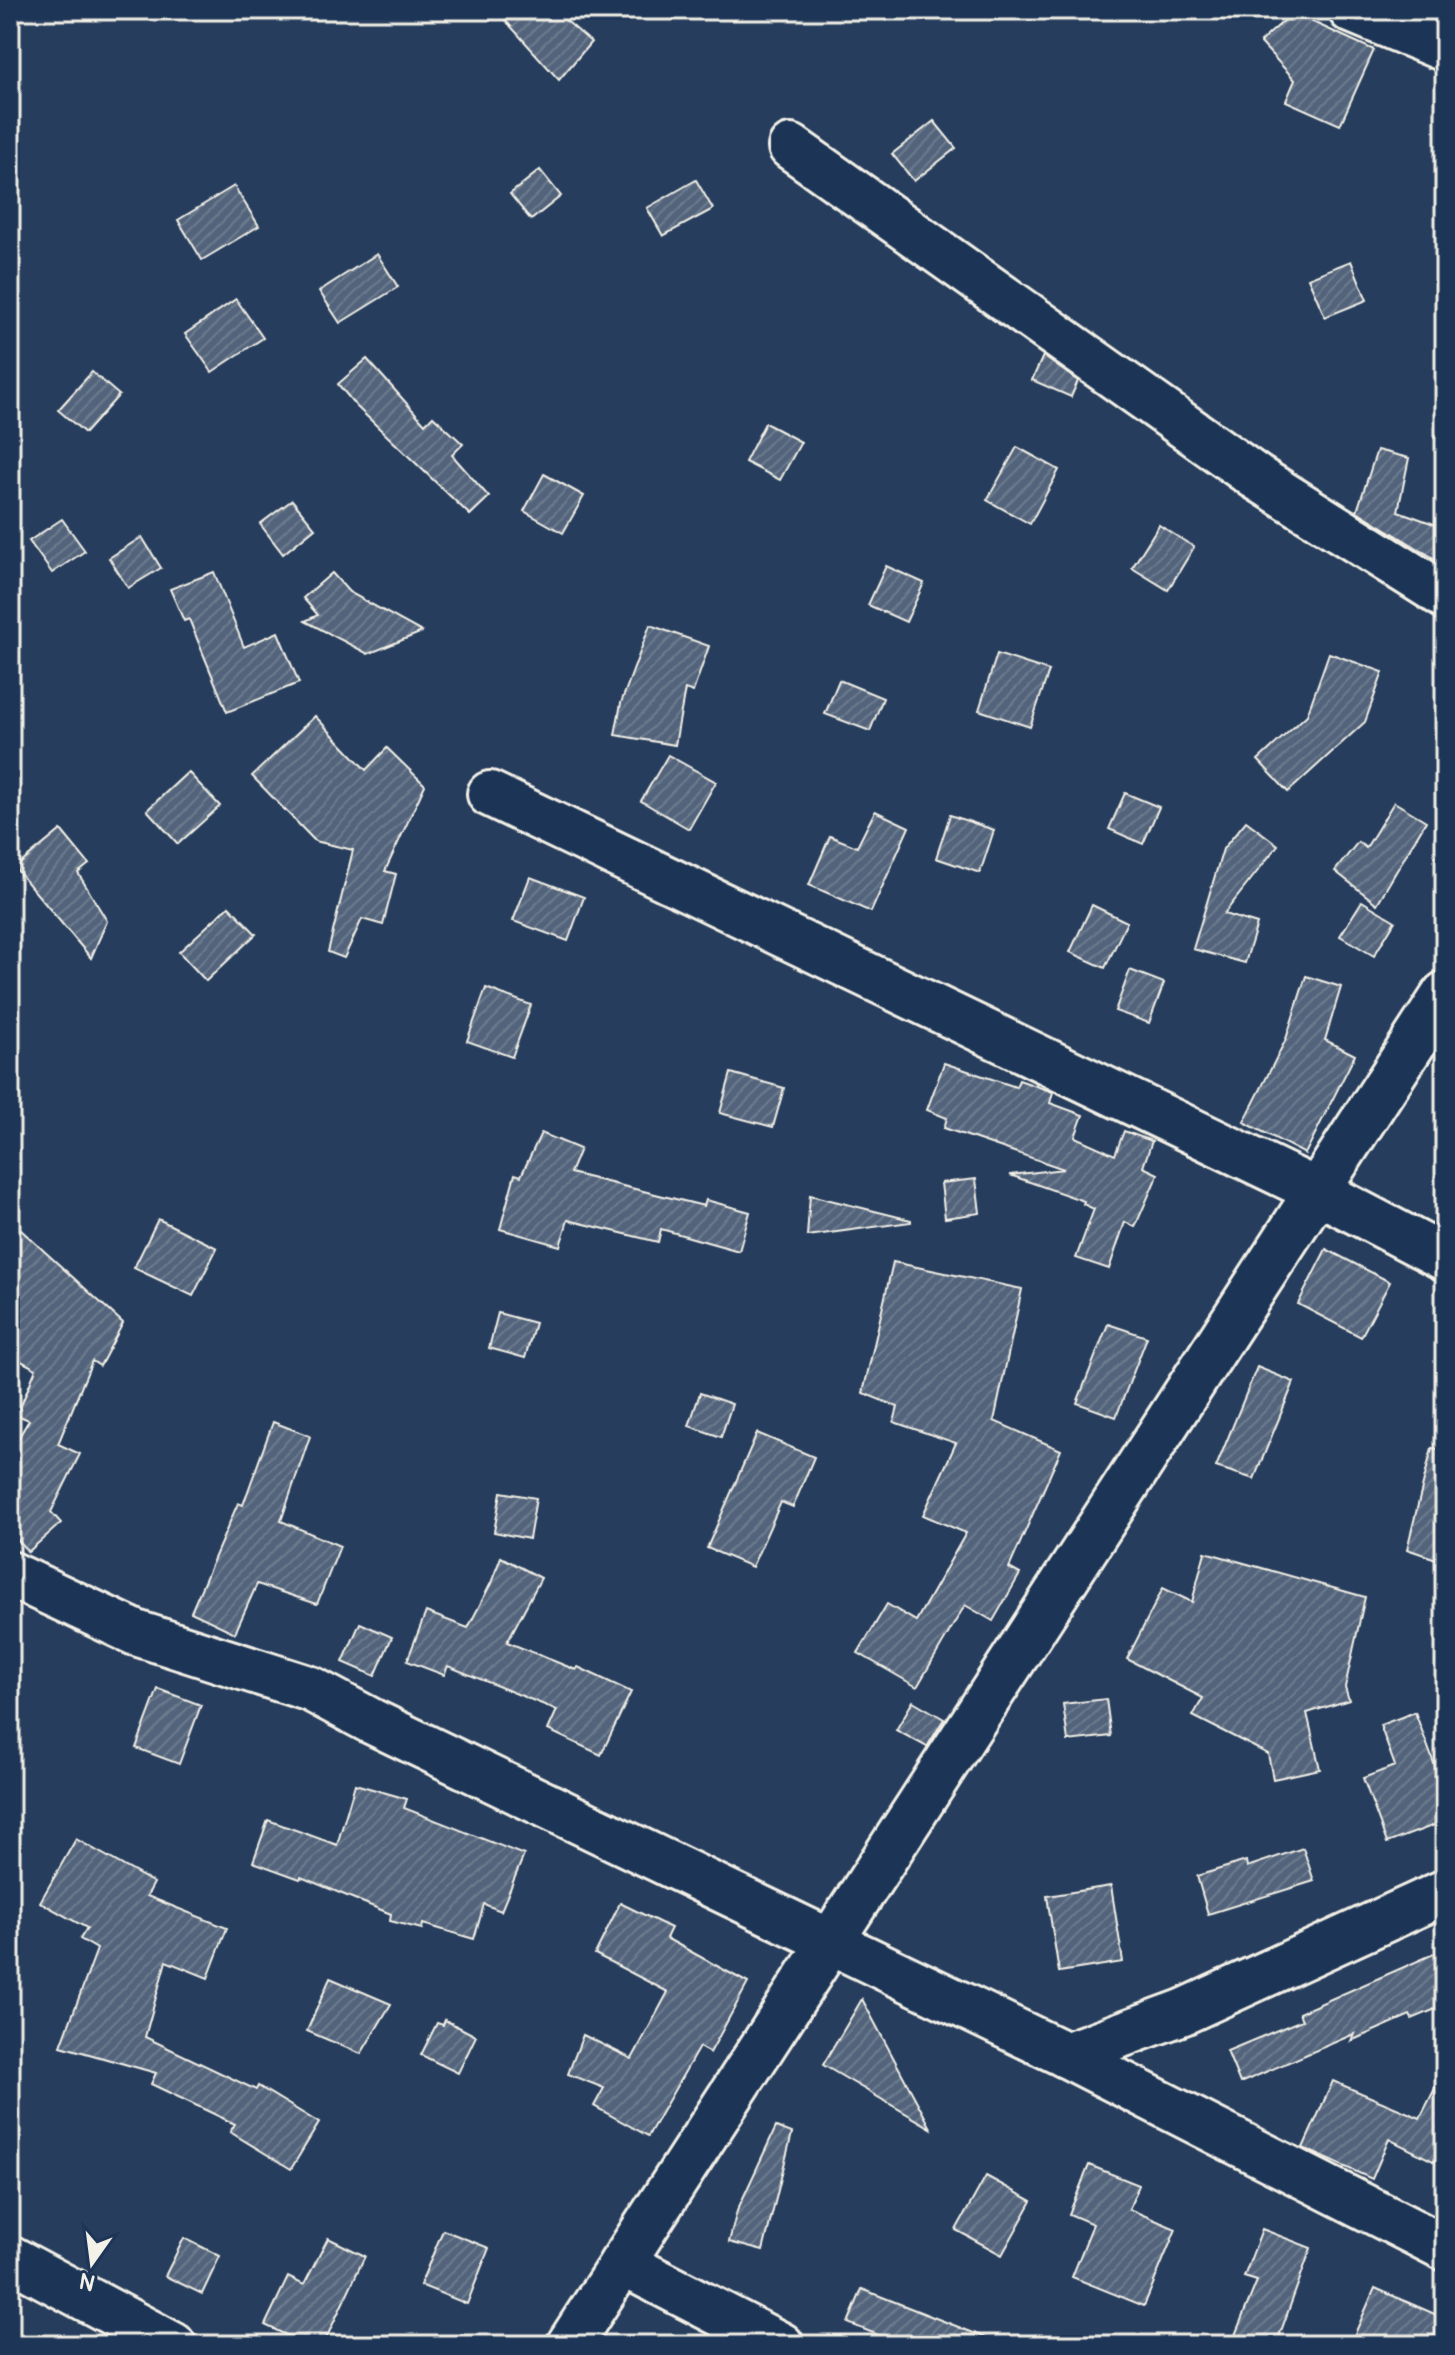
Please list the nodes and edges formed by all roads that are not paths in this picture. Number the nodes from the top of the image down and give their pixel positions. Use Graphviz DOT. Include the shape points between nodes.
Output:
graph roads {
  1 [pos="1351,10"];
  2 [pos="1445,49"];
  3 [pos="791,147"];
  4 [pos="1445,596"];
  5 [pos="490,794"];
  6 [pos="1445,994"];
  7 [pos="1317,1191"];
  8 [pos="1445,1258"];
  9 [pos="10,1574"];
  10 [pos="1445,1892"];
  11 [pos="830,1943"];
  12 [pos="1066,2055"];
  13 [pos="1445,2248"];
  14 [pos="10,2258"];
  15 [pos="622,2263"];
  16 [pos="173,2345"];
  17 [pos="569,2345"];
  18 [pos="781,2345"];
  1 -- 2 [label="street"];
  3 -- 4 [label="street" via="1256,477"];
  5 -- 7 [label="street"];
  6 -- 7 [label="street"];
  7 -- 8 [label="street"];
  7 -- 11 [label="street"];
  9 -- 11 [label="street" via="136,1633 311,1689"];
  10 -- 12 [label="street" via="1183,2012"];
  11 -- 12 [label="street"];
  11 -- 15 [label="street"];
  12 -- 13 [label="street"];
  14 -- 16 [label="street"];
  15 -- 17 [label="street"];
  15 -- 18 [label="street"];
}
